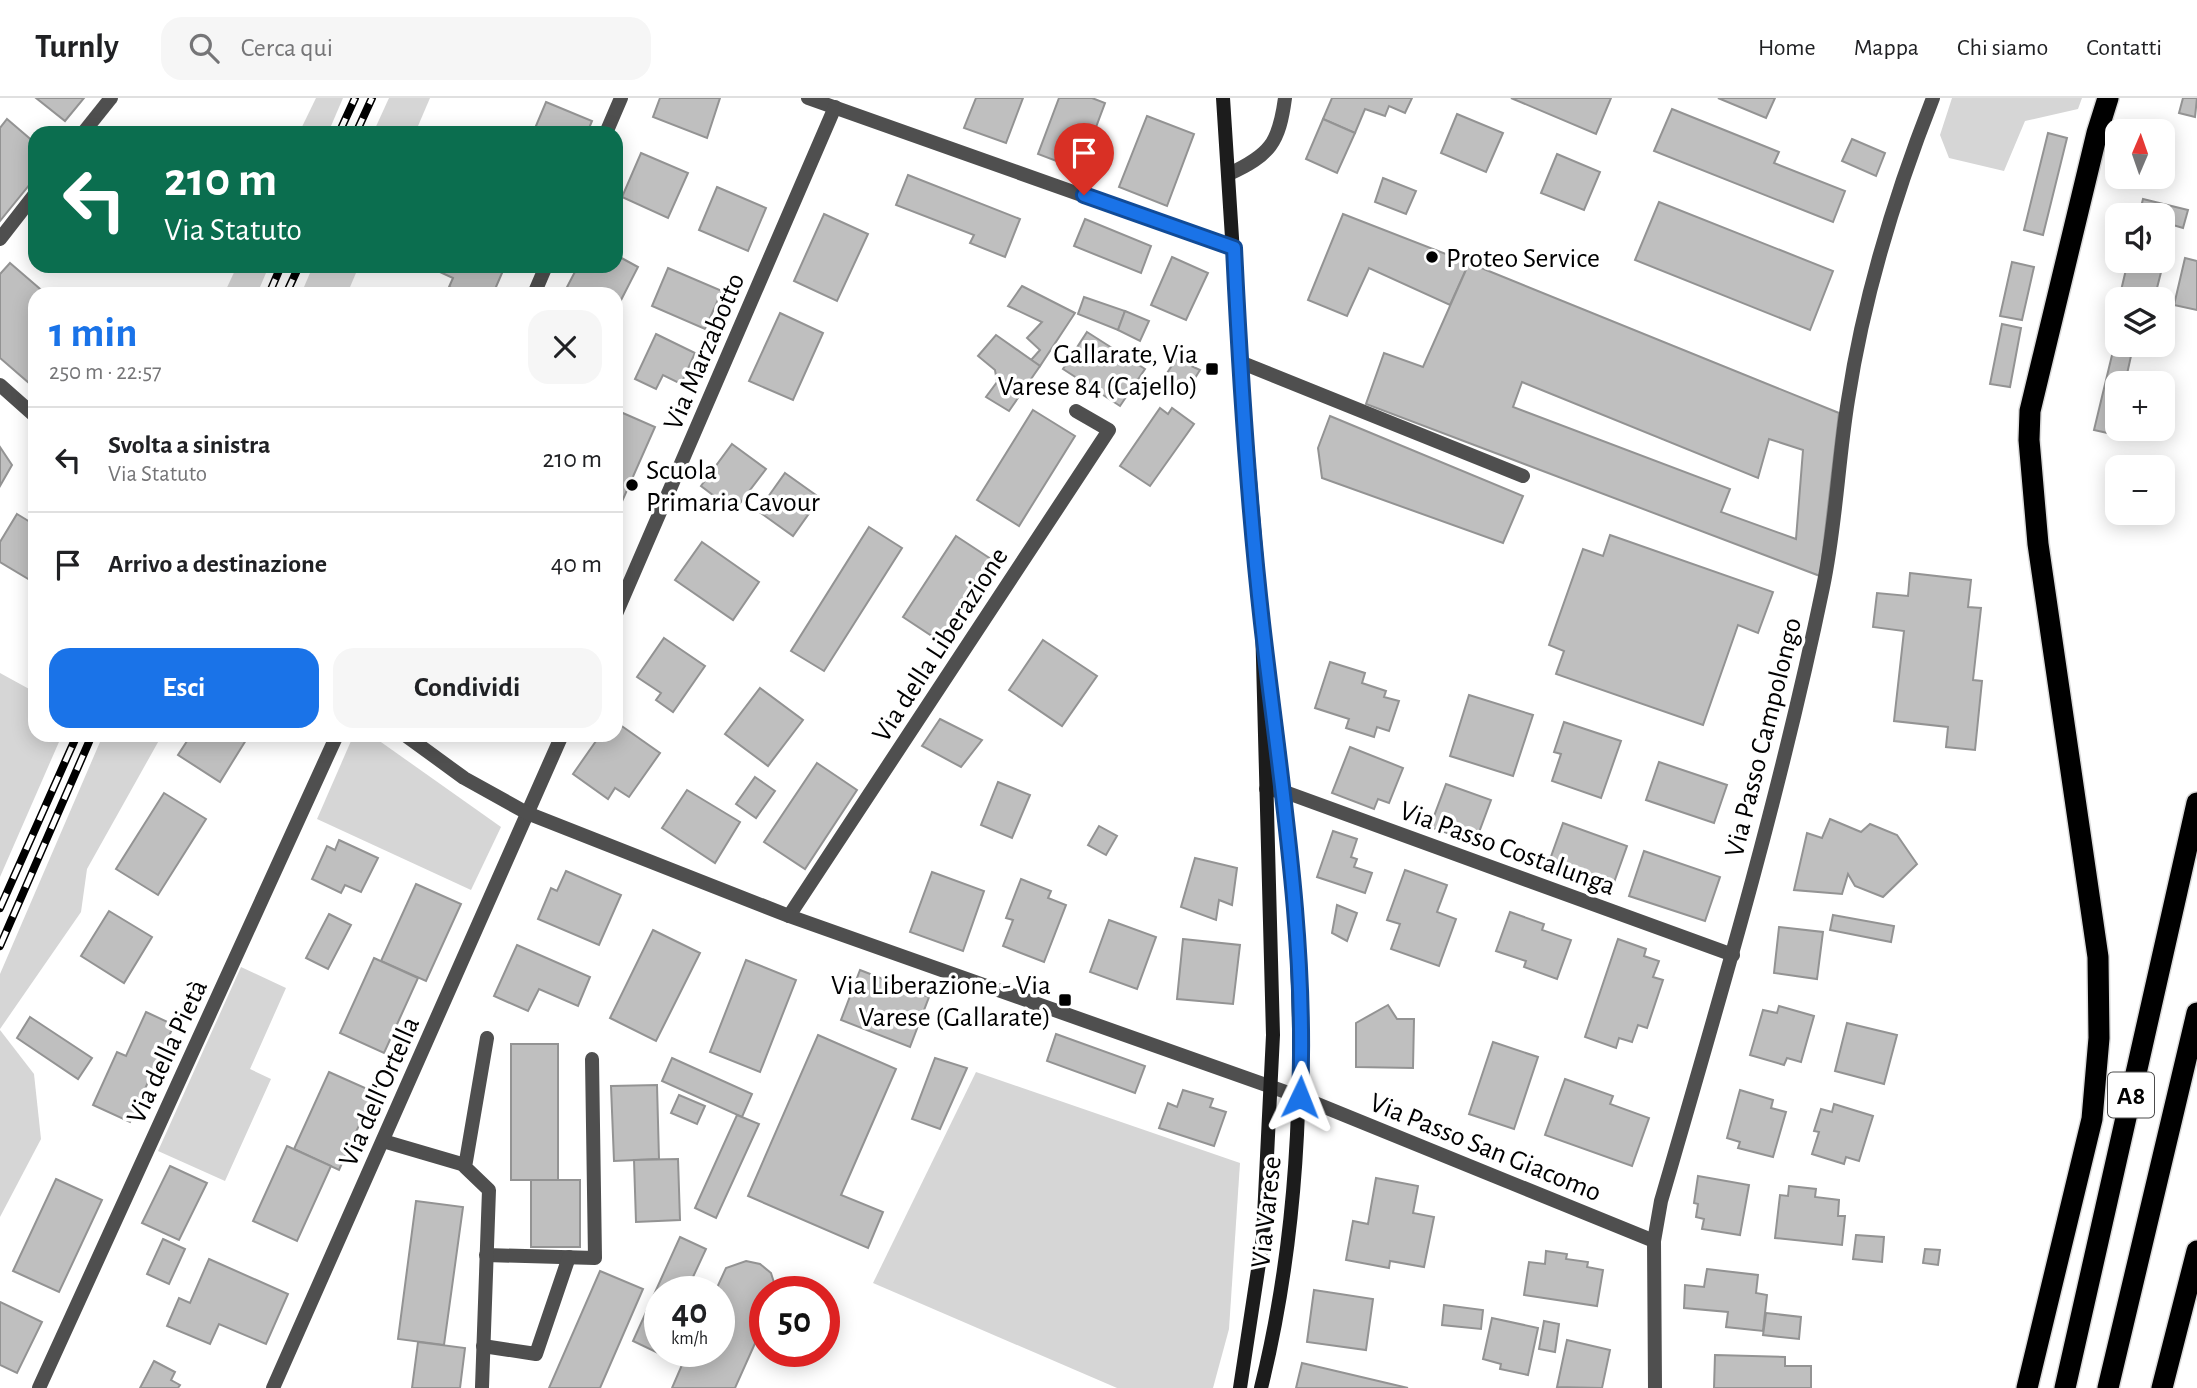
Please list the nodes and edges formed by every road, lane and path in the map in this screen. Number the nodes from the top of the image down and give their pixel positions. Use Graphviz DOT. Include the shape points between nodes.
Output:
graph roads {
  1 [pos="111,98"];
  2 [pos="621,98"];
  3 [pos="808,98"];
  4 [pos="1223,98"];
  5 [pos="1285,98"];
  6 [pos="1933,98"];
  7 [pos="2108,98"];
  8 [pos="835,107"];
  9 [pos="89,126"];
  10 [pos="609,126"];
  11 [pos="1229,174"];
  12 [pos="28,203"];
  13 [pos="0,239"];
  14 [pos="1234,248"];
  15 [pos="1240,362"];
  16 [pos="0,385"];
  17 [pos="28,410"];
  18 [pos="1076,411"];
  19 [pos="1523,476"];
  20 [pos="623,598"];
  21 [pos="1262,622"];
  22 [pos="334,742"];
  23 [pos="415,742"];
  24 [pos="559,742"];
  25 [pos="1266,789"];
  26 [pos="1285,792"];
  27 [pos="2197,803"];
  28 [pos="527,813"];
  29 [pos="789,916"];
  30 [pos="1733,955"];
  31 [pos="2197,1013"];
  32 [pos="487,1038"];
  33 [pos="592,1059"];
  34 [pos="1272,1088"];
  35 [pos="1300,1097"];
  36 [pos="383,1141"];
  37 [pos="465,1164"];
  38 [pos="1654,1241"];
  39 [pos="2197,1251"];
  40 [pos="486,1255"];
  41 [pos="569,1257"];
  42 [pos="484,1346"];
  43 [pos="482,1387"];
  44 [pos="39,1388"];
  45 [pos="273,1388"];
  46 [pos="1240,1388"];
  47 [pos="1261,1388"];
  48 [pos="1655,1388"];
  49 [pos="2027,1388"];
  50 [pos="2065,1388"];
  51 [pos="2108,1388"];
  52 [pos="2162,1388"];
  1 -- 9 [label="street"];
  2 -- 10 [label="street"];
  3 -- 8 [label="street"];
  4 -- 11 [label="main road, Via Varese"];
  5 -- 11 [label="street" via="1280,125 1267,153"];
  6 -- 30 [label="street, Via Passo Campolongo" via="1888,217 1866,310 1848,402 1839,497 1823,586"];
  7 -- 49 [label="highway" via="2030,411 2031,489 2098,957 2099,1038 2092,1119"];
  8 -- 14 [label="street"];
  8 -- 20 [label="street, Via Marzabotto"];
  11 -- 14 [label="main road, Via Varese"];
  12 -- 13 [label="street"];
  14 -- 15 [label="main road, Via Varese"];
  15 -- 19 [label="street"];
  15 -- 21 [label="main road, Via Varese"];
  16 -- 17 [label="street"];
  18 -- 29 [label="street, Via della Liberazione" via="1109,430"];
  21 -- 25 [label="main road, Via Varese"];
  21 -- 26 [label="main road, Via Varese"];
  22 -- 44 [label="street, Via della Pietà"];
  23 -- 28 [label="street" via="464,778"];
  24 -- 28 [label="street"];
  25 -- 26 [label="street, Via Passo Costalunga"];
  25 -- 34 [label="main road, Via Varese"];
  26 -- 30 [label="street, Via Passo Costalunga"];
  26 -- 35 [label="main road, Via Varese" via="1301,1039"];
  27 -- 50 [label="highway, A8"];
  28 -- 29 [label="street"];
  28 -- 36 [label="street, Via dell'Ortella"];
  29 -- 34 [label="street"];
  30 -- 38 [label="street, Via Passo Campolongo" via="1661,1201"];
  31 -- 51 [label="highway, A8"];
  32 -- 37 [label="street"];
  33 -- 41 [label="street" via="595,1258"];
  34 -- 35 [label="street"];
  34 -- 46 [label="main road, Via Varese" via="1263,1237"];
  35 -- 38 [label="street, Via Passo San Giacomo"];
  35 -- 47 [label="main road, Via Varese" via="1288,1238"];
  36 -- 37 [label="street"];
  36 -- 45 [label="street, Via dell'Ortella"];
  37 -- 40 [label="street" via="489,1190"];
  38 -- 48 [label="street, Via Passo Campolongo"];
  39 -- 52 [label="highway"];
  40 -- 41 [label="street"];
  40 -- 42 [label="street"];
  41 -- 42 [label="street" via="536,1354"];
  42 -- 43 [label="street"];
}
